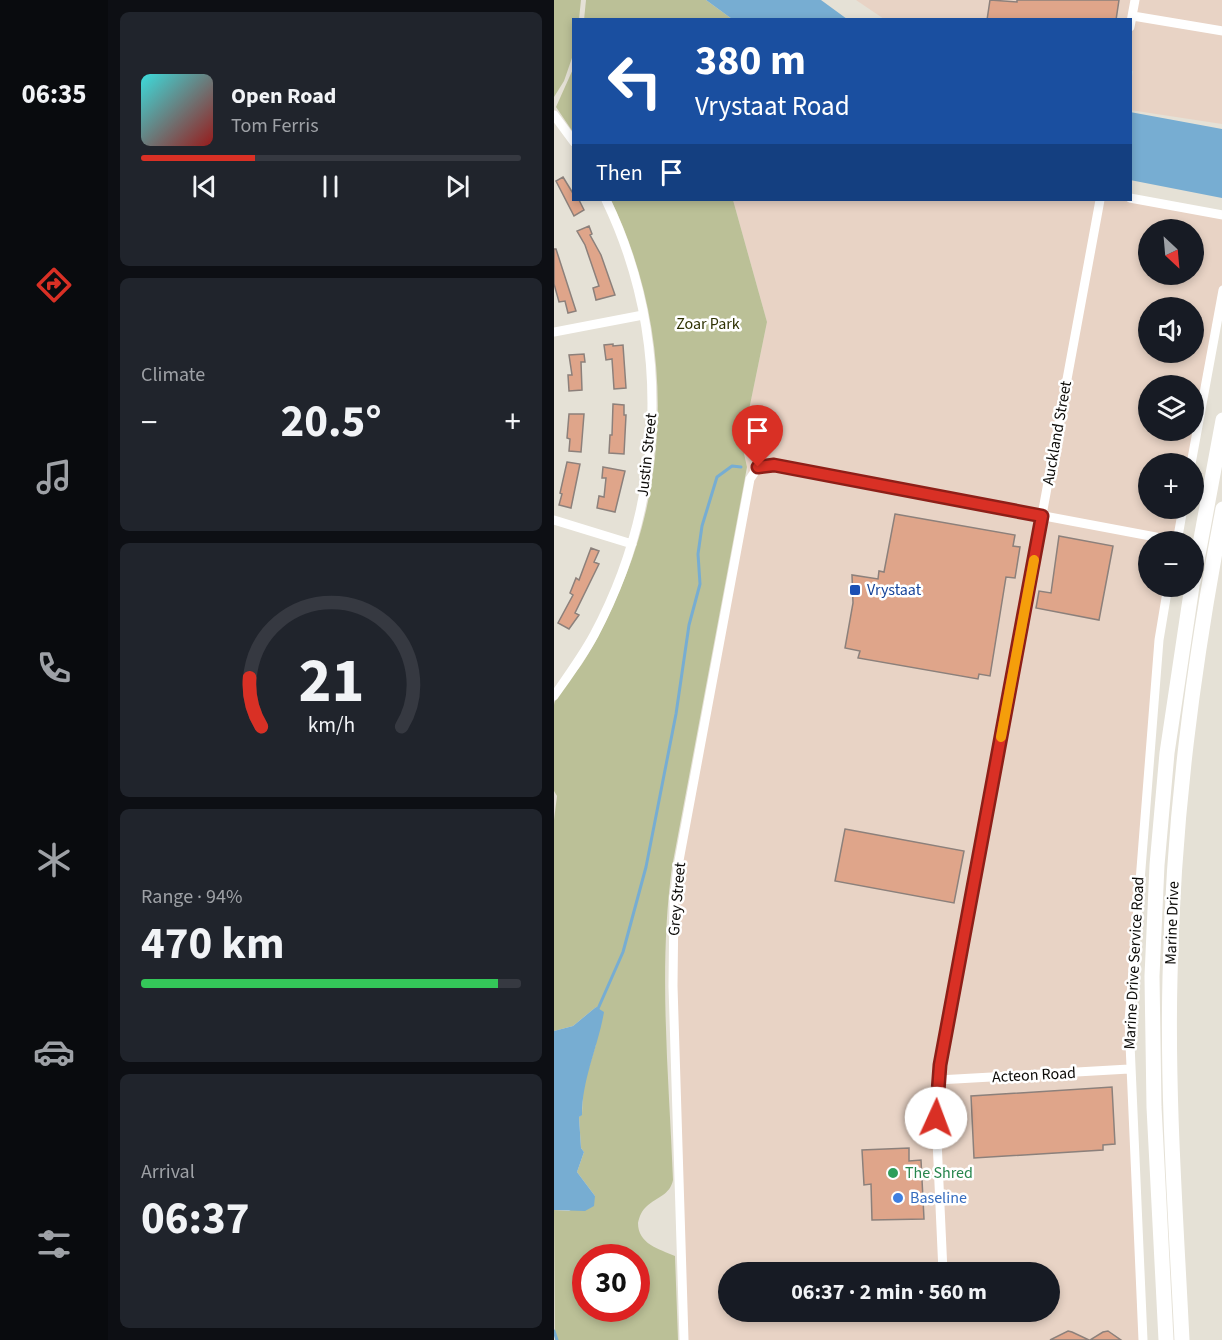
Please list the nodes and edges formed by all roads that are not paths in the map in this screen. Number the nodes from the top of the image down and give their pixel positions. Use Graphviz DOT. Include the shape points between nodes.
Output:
graph roads {
  1 [pos="1136,0"];
  2 [pos="1133,16"];
  3 [pos="1132,20"];
  4 [pos="1223,31"];
  5 [pos="554,115"];
  6 [pos="572,139"];
  7 [pos="1132,198"];
  8 [pos="606,201"];
  9 [pos="1100,201"];
  10 [pos="1223,215"];
  11 [pos="1223,290"];
  12 [pos="643,315"];
  13 [pos="554,332"];
  14 [pos="1223,420"];
  15 [pos="1193,453"];
  16 [pos="1223,509"];
  17 [pos="1042,516"];
  18 [pos="554,520"];
  19 [pos="1203,531"];
  20 [pos="1138,534"];
  21 [pos="632,544"];
  22 [pos="1166,597"];
  23 [pos="1191,597"];
  24 [pos="554,696"];
  25 [pos="1129,1069"];
  26 [pos="938,1080"];
  27 [pos="943,1262"];
  28 [pos="684,1340"];
  29 [pos="1143,1340"];
  30 [pos="1166,1340"];
  31 [pos="1182,1340"];
  1 -- 2 [label="street"];
  2 -- 3 [label="street"];
  2 -- 4 [label="street"];
  5 -- 6 [label="street"];
  7 -- 10 [label="street"];
  8 -- 12 [label="street, Justin Street" via="636,278"];
  9 -- 17 [label="street, Auckland Street"];
  11 -- 15 [label="street"];
  12 -- 13 [label="street"];
  12 -- 21 [label="street, Justin Street" via="653,401 646,485"];
  14 -- 19 [label="main road, Marine Drive"];
  16 -- 31 [label="main road, Marine Drive" via="1180,788 1169,977"];
  17 -- 20 [label="street"];
  17 -- 26 [label="street, Auckland Street"];
  17 -- 28 [label="street, Grey Street" via="774,465 758,467 750,479 674,901"];
  18 -- 21 [label="street"];
  21 -- 24 [label="street, Justin Street" via="594,636"];
  22 -- 25 [label="street, Marine Drive Service Road" via="1140,864"];
  23 -- 30 [label="main road, Marine Drive" via="1167,753 1152,976 1154,1107"];
  25 -- 26 [label="street, Acteon Road"];
  25 -- 29 [label="street, Marine Drive Service Road"];
  26 -- 27 [label="street, Auckland Street"];
}
